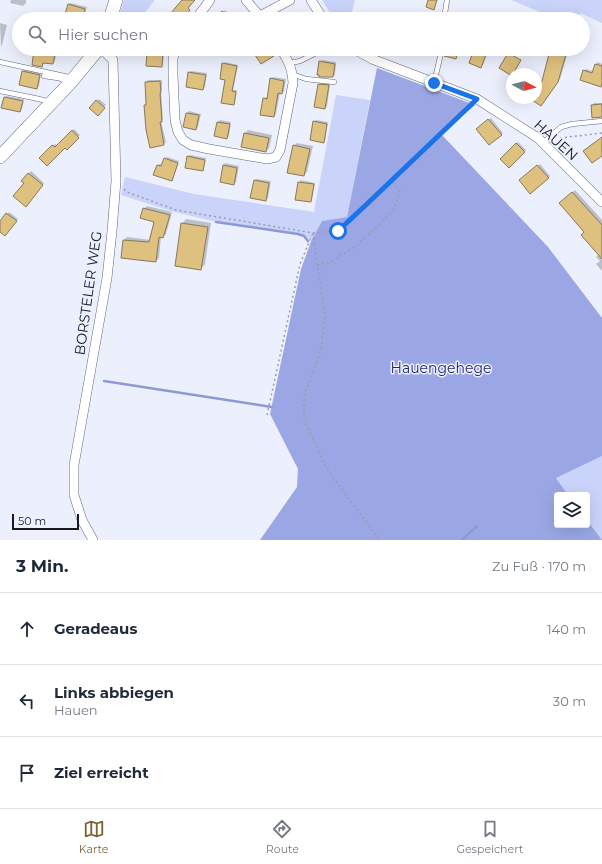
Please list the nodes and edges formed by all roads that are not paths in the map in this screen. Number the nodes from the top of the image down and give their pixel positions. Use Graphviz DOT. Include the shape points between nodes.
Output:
graph roads {
  1 [pos="116,0"];
  2 [pos="210,0"];
  3 [pos="246,0"];
  4 [pos="290,0"];
  5 [pos="311,0"];
  6 [pos="447,0"];
  7 [pos="112,12"];
  8 [pos="201,12"];
  9 [pos="256,12"];
  10 [pos="271,12"];
  11 [pos="319,12"];
  12 [pos="445,12"];
  13 [pos="92,56"];
  14 [pos="109,56"];
  15 [pos="174,56"];
  16 [pos="285,56"];
  17 [pos="310,56"];
  18 [pos="367,56"];
  19 [pos="440,56"];
  20 [pos="0,62"];
  21 [pos="290,64"];
  22 [pos="292,74"];
  23 [pos="44,76"];
  24 [pos="72,80"];
  25 [pos="334,82"];
  26 [pos="434,83"];
  27 [pos="0,91"];
  28 [pos="52,103"];
  29 [pos="602,121"];
  30 [pos="543,143"];
  31 [pos="0,157"];
  32 [pos="602,202"];
  33 [pos="93,540"];
  1 -- 7 [label="main road"];
  2 -- 8 [label="street"];
  3 -- 9 [label="street"];
  4 -- 10 [label="street"];
  5 -- 11 [label="street"];
  6 -- 12 [label="lane"];
  13 -- 24 [label="main road"];
  14 -- 33 [label="street, BORSTELER WEG" via="113,60 116,181 112,231 107,278 74,465 74,495 82,520"];
  15 -- 22 [label="street" via="175,120 178,132 184,140 190,145 267,159 276,157 280,150"];
  16 -- 21 [label="street"];
  17 -- 21 [label="lane"];
  18 -- 26 [label="street, HAUEN"];
  19 -- 26 [label="lane"];
  20 -- 24 [label="lane"];
  21 -- 22 [label="street"];
  22 -- 25 [label="lane" via="306,79"];
  23 -- 24 [label="lane"];
  24 -- 28 [label="main road"];
  26 -- 30 [label="street, HAUEN" via="477,99"];
  27 -- 28 [label="lane"];
  28 -- 31 [label="main road"];
  29 -- 30 [label="lane" via="561,127"];
  30 -- 32 [label="street, HAUEN"];
}
